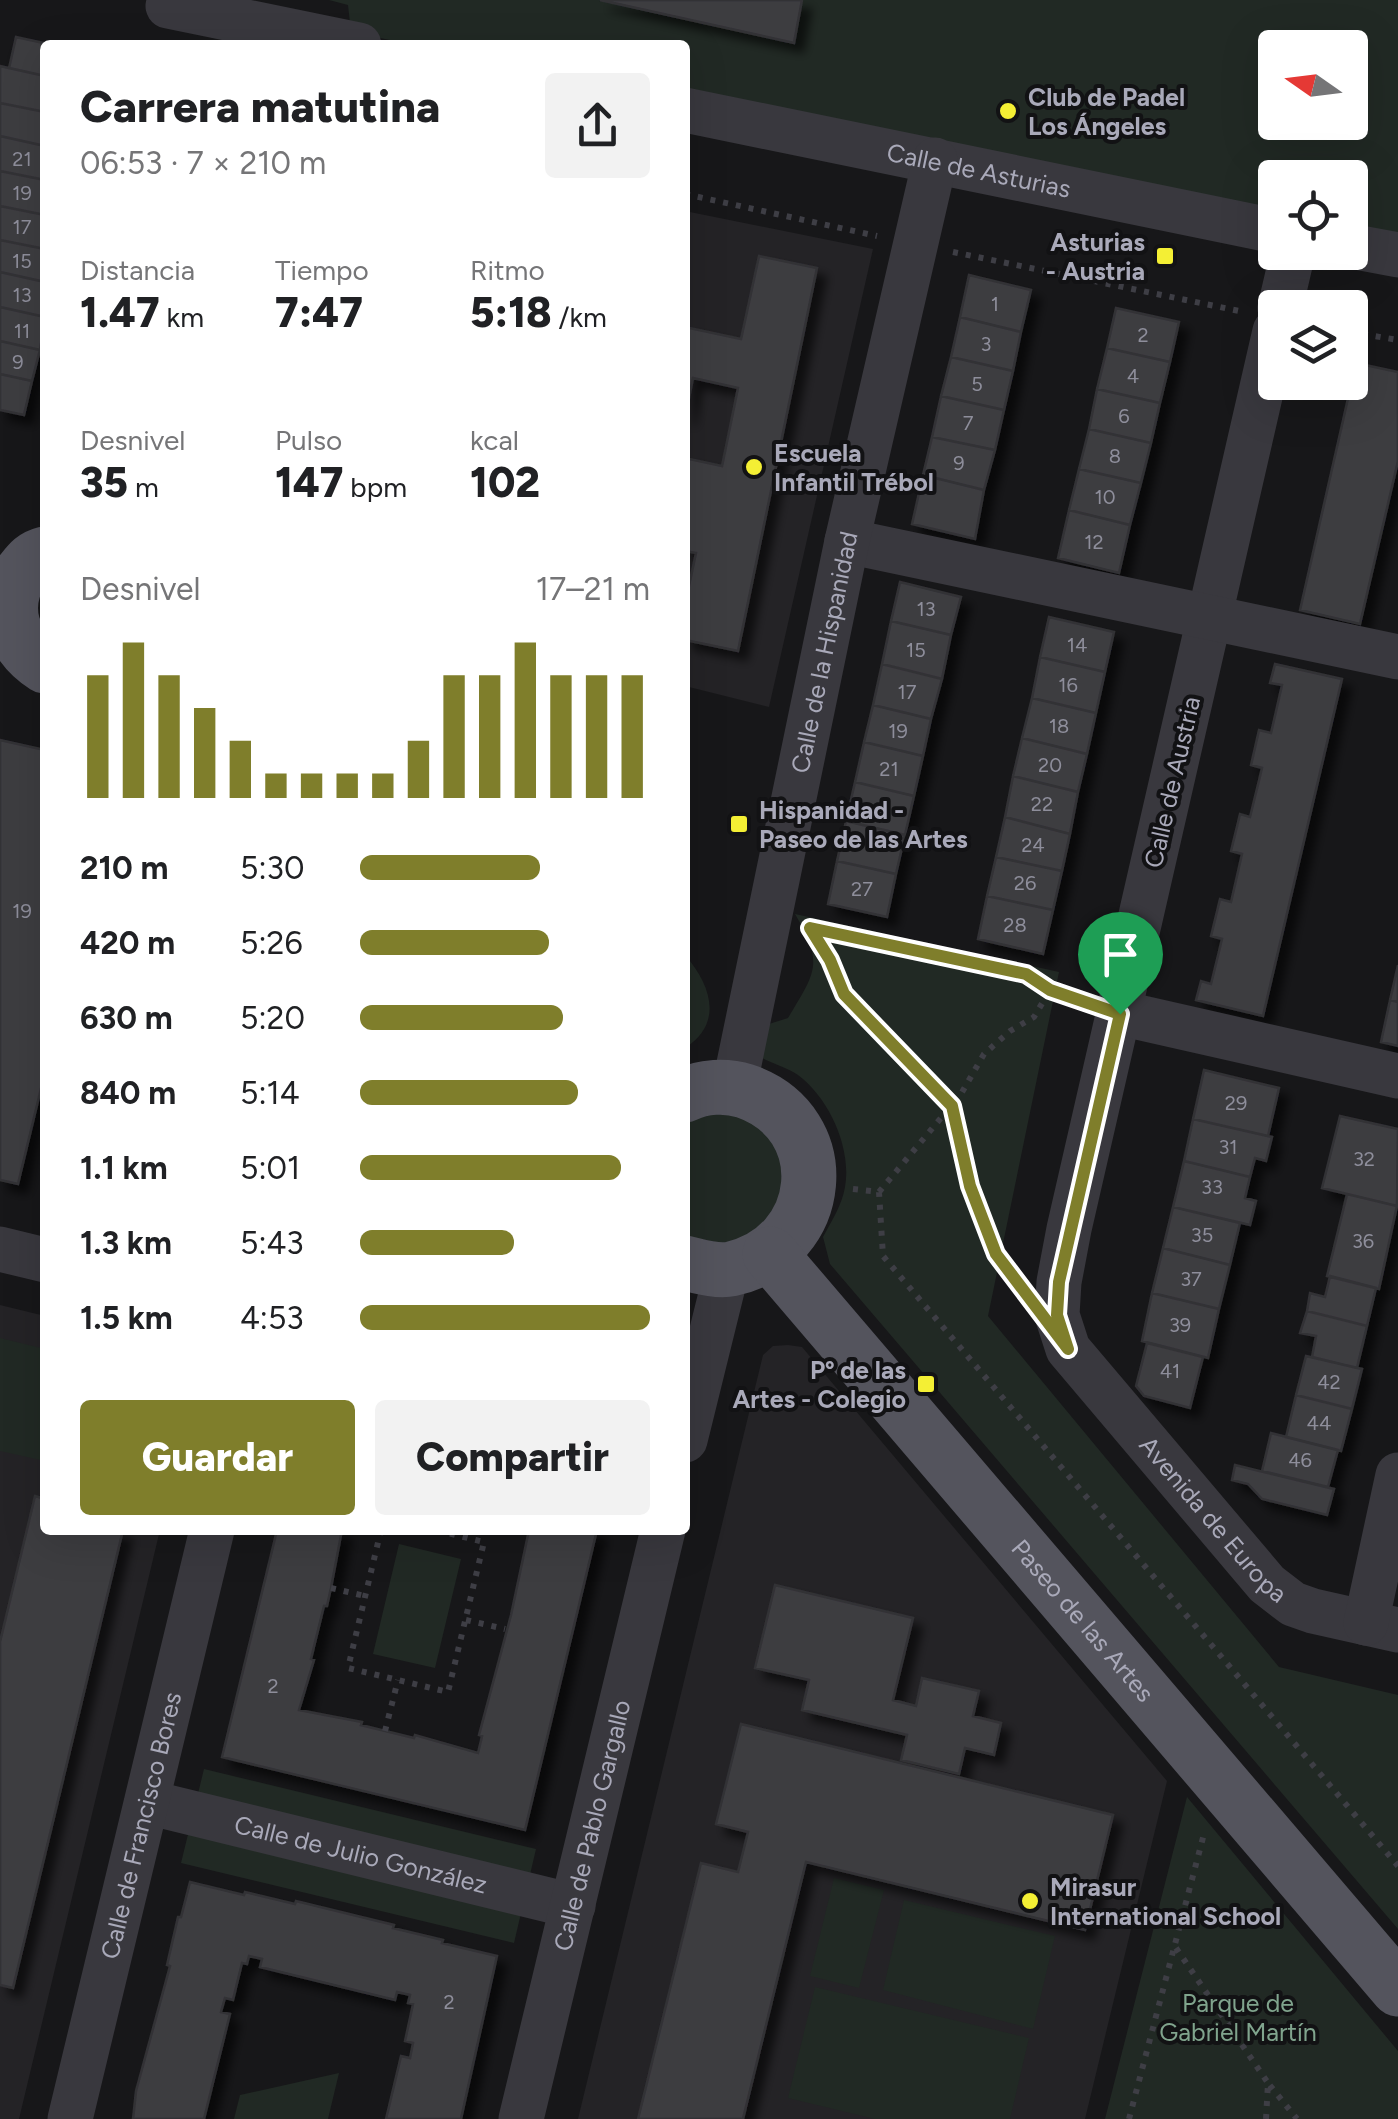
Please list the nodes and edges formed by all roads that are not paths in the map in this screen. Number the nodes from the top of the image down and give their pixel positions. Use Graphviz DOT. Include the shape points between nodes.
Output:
graph roads {
  1 [pos="166,17"];
  2 [pos="325,40"];
  3 [pos="690,111"];
  4 [pos="935,160"];
  5 [pos="1258,227"];
  6 [pos="1368,249"];
  7 [pos="1398,255"];
  8 [pos="1258,378"];
  9 [pos="846,541"];
  10 [pos="19,573"];
  11 [pos="1210,617"];
  12 [pos="1398,657"];
  13 [pos="40,663"];
  14 [pos="1120,1014"];
  15 [pos="1398,1076"];
  16 [pos="709,1091"];
  17 [pos="0,1248"];
  18 [pos="40,1259"];
  19 [pos="728,1263"];
  20 [pos="1068,1349"];
  21 [pos="690,1412"];
  22 [pos="1398,1475"];
  23 [pos="211,1535"];
  24 [pos="662,1535"];
  25 [pos="1382,1627"];
  26 [pos="147,1802"];
  27 [pos="573,1906"];
  28 [pos="1398,1989"];
  29 [pos="70,2119"];
  30 [pos="521,2119"];
  1 -- 2 [label="street"];
  3 -- 4 [label="street, Calle de Asturias"];
  4 -- 5 [label="street, Calle de Asturias"];
  4 -- 9 [label="street, Calle de la Hispanidad"];
  6 -- 7 [label="street"];
  8 -- 11 [label="street, Calle de Austria"];
  9 -- 11 [label="street"];
  9 -- 16 [label="street, Calle de la Hispanidad" via="789,923"];
  10 -- 13 [label="main road" via="6,619 22,651"];
  11 -- 12 [label="street"];
  11 -- 14 [label="street, Calle de Austria"];
  14 -- 15 [label="street"];
  14 -- 20 [label="street, Calle de Austria" via="1059,1282 1057,1315"];
  16 -- 19 [label="main road" via="762,1097 786,1116 804,1145 810,1184 797,1227"];
  17 -- 18 [label="street"];
  19 -- 21 [label="street"];
  19 -- 28 [label="main road, Paseo de las Artes" via="1219,1779"];
  20 -- 25 [label="street, Avenida de Europa" via="1267,1584 1303,1608"];
  22 -- 25 [label="street"];
  23 -- 26 [label="street, Calle de Francisco Bores"];
  24 -- 27 [label="street, Calle de Pablo Gargallo"];
  26 -- 27 [label="street, Calle de Julio González"];
  26 -- 29 [label="street, Calle de Francisco Bores"];
  27 -- 30 [label="street, Calle de Pablo Gargallo"];
}
